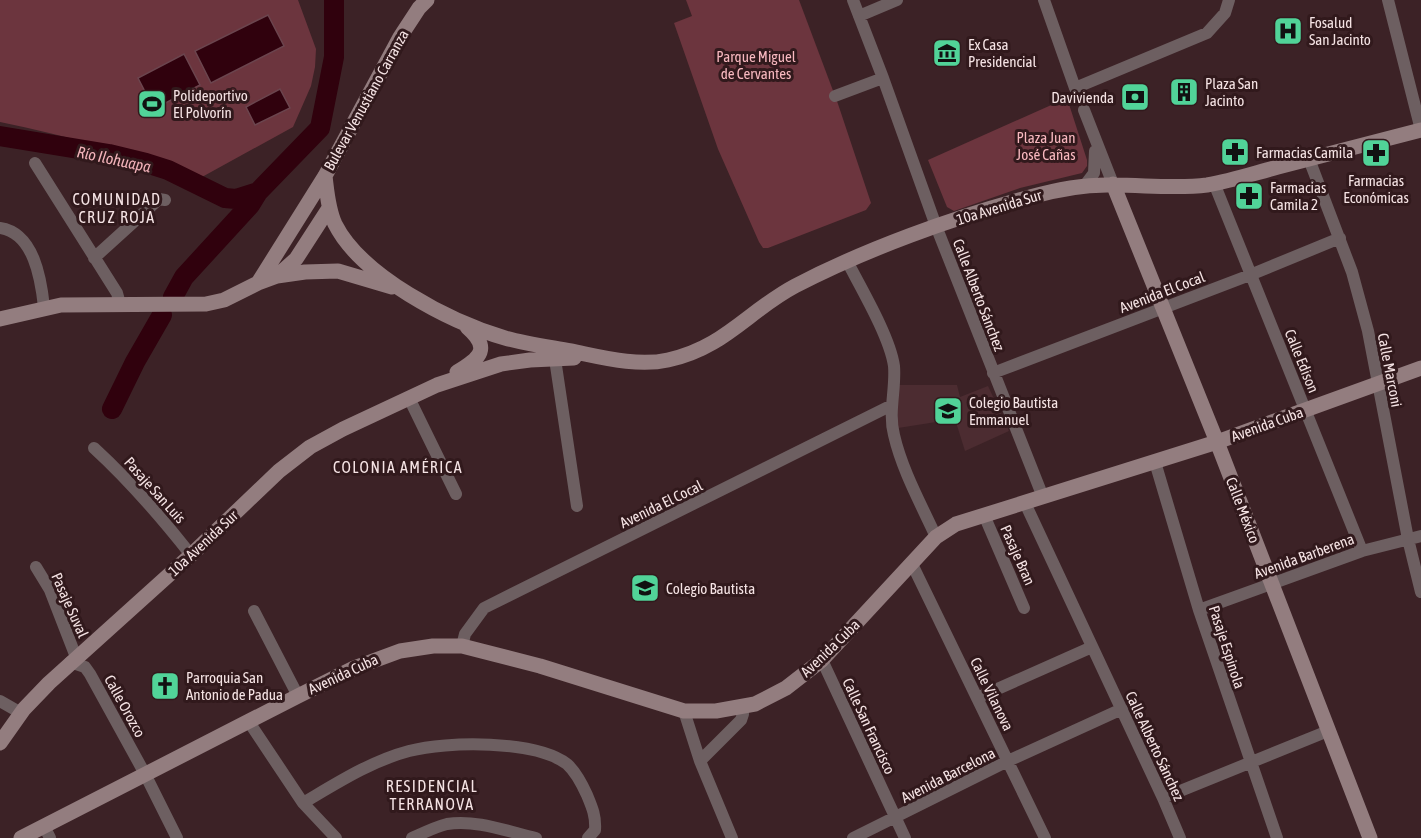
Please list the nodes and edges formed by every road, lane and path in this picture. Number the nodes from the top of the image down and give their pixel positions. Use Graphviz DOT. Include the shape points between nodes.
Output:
graph roads {
  1 [pos="428,0"];
  2 [pos="853,0"];
  3 [pos="897,0"];
  4 [pos="1044,0"];
  5 [pos="1229,0"];
  6 [pos="1388,0"];
  7 [pos="859,16"];
  8 [pos="883,78"];
  9 [pos="835,96"];
  10 [pos="1084,110"];
  11 [pos="1421,130"];
  12 [pos="1095,141"];
  13 [pos="1309,159"];
  14 [pos="35,163"];
  15 [pos="325,176"];
  16 [pos="1214,183"];
  17 [pos="1113,184"];
  18 [pos="1085,185"];
  19 [pos="311,197"];
  20 [pos="165,200"];
  21 [pos="329,208"];
  22 [pos="936,226"];
  23 [pos="0,228"];
  24 [pos="1340,238"];
  25 [pos="94,258"];
  26 [pos="847,261"];
  27 [pos="1250,275"];
  28 [pos="277,276"];
  29 [pos="258,283"];
  30 [pos="400,290"];
  31 [pos="120,304"];
  32 [pos="44,307"];
  33 [pos="1163,308"];
  34 [pos="0,318"];
  35 [pos="462,322"];
  36 [pos="604,358"];
  37 [pos="555,359"];
  38 [pos="1421,368"];
  39 [pos="993,373"];
  40 [pos="1377,384"];
  41 [pos="437,385"];
  42 [pos="409,398"];
  43 [pos="892,405"];
  44 [pos="1306,409"];
  45 [pos="1217,442"];
  46 [pos="94,448"];
  47 [pos="1155,462"];
  48 [pos="456,494"];
  49 [pos="1043,497"];
  50 [pos="1025,503"];
  51 [pos="577,506"];
  52 [pos="984,515"];
  53 [pos="1421,536"];
  54 [pos="936,537"];
  55 [pos="1408,539"];
  56 [pos="1362,551"];
  57 [pos="191,555"];
  58 [pos="912,564"];
  59 [pos="36,567"];
  60 [pos="1272,584"];
  61 [pos="1421,592"];
  62 [pos="1024,608"];
  63 [pos="254,610"];
  64 [pos="1199,610"];
  65 [pos="462,646"];
  66 [pos="1092,647"];
  67 [pos="73,660"];
  68 [pos="822,660"];
  69 [pos="298,696"];
  70 [pos="977,698"];
  71 [pos="0,701"];
  72 [pos="742,706"];
  73 [pos="1122,709"];
  74 [pos="684,711"];
  75 [pos="21,713"];
  76 [pos="249,722"];
  77 [pos="1328,731"];
  78 [pos="0,743"];
  79 [pos="700,761"];
  80 [pos="1008,761"];
  81 [pos="1250,762"];
  82 [pos="145,774"];
  83 [pos="1163,798"];
  84 [pos="303,803"];
  85 [pos="895,818"];
  86 [pos="448,824"];
  87 [pos="47,832"];
  88 [pos="21,838"];
  89 [pos="177,838"];
  90 [pos="336,838"];
  91 [pos="412,838"];
  92 [pos="445,838"];
  93 [pos="536,838"];
  94 [pos="588,838"];
  95 [pos="732,838"];
  96 [pos="853,838"];
  97 [pos="905,838"];
  98 [pos="1045,838"];
  99 [pos="1180,838"];
  100 [pos="1277,838"];
  101 [pos="1370,838"];
  1 -- 15 [label="main road, Bulevar Venustiano Carranza" via="400,37"];
  2 -- 7 [label="street, Calle Alberto Sánchez"];
  3 -- 7 [label="street"];
  4 -- 5 [label="street" via="1075,88 1207,33 1225,13"];
  6 -- 11 [label="street"];
  7 -- 8 [label="street, Calle Alberto Sánchez"];
  8 -- 9 [label="street"];
  8 -- 22 [label="street, Calle Alberto Sánchez"];
  10 -- 12 [label="street"];
  11 -- 13 [label="main road, 10a Avenida Sur"];
  12 -- 17 [label="street"];
  12 -- 18 [label="street" via="1094,173"];
  13 -- 16 [label="main road, 10a Avenida Sur"];
  13 -- 24 [label="street, Calle Marconi"];
  14 -- 25 [label="street"];
  15 -- 19 [label="main road"];
  15 -- 21 [label="main road, Bulevar Venustiano Carranza"];
  16 -- 17 [label="main road, 10a Avenida Sur"];
  16 -- 27 [label="street, Calle Edison"];
  17 -- 18 [label="main road, 10a Avenida Sur"];
  17 -- 33 [label="main road, Calle México"];
  18 -- 22 [label="main road, 10a Avenida Sur" via="1028,197"];
  19 -- 21 [label="main road"];
  19 -- 29 [label="main road"];
  20 -- 25 [label="street" via="159,199"];
  21 -- 28 [label="main road" via="296,259"];
  21 -- 30 [label="main road, Bulevar Venustiano Carranza" via="354,251"];
  22 -- 26 [label="main road, 10a Avenida Sur"];
  22 -- 39 [label="street, Calle Alberto Sánchez"];
  23 -- 32 [label="street" via="27,244 37,267"];
  24 -- 27 [label="street, Avenida El Cocal"];
  24 -- 40 [label="street, Calle Marconi" via="1368,331"];
  25 -- 31 [label="street"];
  26 -- 36 [label="main road, 10a Avenida Sur" via="791,288 718,341 693,352 664,361"];
  26 -- 43 [label="street" via="891,356"];
  27 -- 33 [label="street, Avenida El Cocal"];
  27 -- 44 [label="street, Calle Edison"];
  28 -- 29 [label="main road"];
  28 -- 30 [label="main road" via="338,272"];
  29 -- 31 [label="main road" via="224,300 206,304"];
  30 -- 35 [label="main road, Bulevar Venustiano Carranza"];
  31 -- 32 [label="main road"];
  32 -- 34 [label="main road"];
  33 -- 39 [label="street, Avenida El Cocal"];
  33 -- 45 [label="main road, Calle México"];
  35 -- 36 [label="main road, 10a Avenida Sur" via="518,341"];
  35 -- 41 [label="main road, 10a Avenida Sur" via="479,339 480,354 473,363"];
  36 -- 37 [label="main road, 10a Avenida Sur"];
  37 -- 41 [label="main road, 10a Avenida Sur" via="501,364"];
  37 -- 51 [label="street"];
  38 -- 40 [label="main road, Avenida Cuba"];
  39 -- 49 [label="street, Calle Alberto Sánchez"];
  40 -- 44 [label="main road, Avenida Cuba"];
  40 -- 55 [label="street, Calle Marconi"];
  41 -- 42 [label="main road, 10a Avenida Sur"];
  42 -- 48 [label="street"];
  42 -- 57 [label="main road, 10a Avenida Sur" via="295,457"];
  43 -- 54 [label="street" via="893,434"];
  43 -- 65 [label="street, Avenida El Cocal" via="484,608 465,634"];
  44 -- 45 [label="main road, Avenida Cuba"];
  44 -- 56 [label="street, Calle Edison"];
  45 -- 47 [label="main road, Avenida Cuba"];
  45 -- 60 [label="main road, Calle México"];
  46 -- 57 [label="street, Pasaje San Luis" via="166,522"];
  47 -- 49 [label="main road, Avenida Cuba"];
  47 -- 64 [label="street, Pasaje Espinola"];
  49 -- 50 [label="main road, Avenida Cuba"];
  50 -- 52 [label="main road, Avenida Cuba"];
  50 -- 66 [label="street, Calle Alberto Sánchez"];
  52 -- 54 [label="main road, Avenida Cuba" via="956,524"];
  52 -- 62 [label="street, Pasaje Bran"];
  53 -- 55 [label="street, Avenida Barberena"];
  54 -- 58 [label="main road, Avenida Cuba"];
  55 -- 56 [label="street, Avenida Barberena"];
  55 -- 61 [label="street, Calle Marconi"];
  56 -- 60 [label="street, Avenida Barberena"];
  57 -- 67 [label="main road, 10a Avenida Sur"];
  58 -- 68 [label="main road, Avenida Cuba"];
  58 -- 70 [label="street, Calle Vilanova"];
  59 -- 67 [label="street, Pasaje Suval" via="50,590"];
  60 -- 64 [label="street, Avenida Barberena"];
  60 -- 77 [label="main road, Calle México"];
  63 -- 69 [label="street"];
  64 -- 81 [label="street, Pasaje Espinola"];
  65 -- 69 [label="main road, Avenida Cuba" via="400,651"];
  65 -- 74 [label="main road, Avenida Cuba"];
  66 -- 70 [label="street"];
  66 -- 73 [label="street, Calle Alberto Sánchez"];
  67 -- 75 [label="main road, 10a Avenida Sur"];
  67 -- 82 [label="street, Calle Orozco" via="90,674"];
  68 -- 72 [label="main road, Avenida Cuba" via="786,688 755,704"];
  68 -- 85 [label="street, Calle San Francisco"];
  69 -- 76 [label="main road, Avenida Cuba"];
  70 -- 80 [label="street, Calle Vilanova"];
  71 -- 75 [label="street"];
  72 -- 74 [label="main road, Avenida Cuba"];
  72 -- 79 [label="street" via="741,720"];
  73 -- 80 [label="street, Avenida Barcelona"];
  73 -- 83 [label="street, Calle Alberto Sánchez"];
  74 -- 79 [label="street"];
  75 -- 78 [label="main road, 10a Avenida Sur"];
  76 -- 82 [label="main road, Avenida Cuba"];
  76 -- 84 [label="street"];
  77 -- 81 [label="street"];
  77 -- 101 [label="main road, Calle México"];
  79 -- 95 [label="street"];
  80 -- 85 [label="street, Avenida Barcelona"];
  80 -- 98 [label="street, Calle Vilanova"];
  81 -- 83 [label="street"];
  81 -- 100 [label="street, Pasaje Espinola"];
  82 -- 87 [label="main road, Avenida Cuba"];
  82 -- 89 [label="street, Calle Orozco"];
  83 -- 99 [label="street, Calle Alberto Sánchez"];
  84 -- 90 [label="street"];
  84 -- 94 [label="street" via="374,763 410,750 494,745 535,751 575,772 594,811 595,830"];
  85 -- 96 [label="street, Avenida Barcelona"];
  85 -- 97 [label="street, Calle San Francisco"];
  86 -- 91 [label="street"];
  86 -- 92 [label="street"];
  86 -- 93 [label="street" via="482,826"];
  87 -- 88 [label="main road, Avenida Cuba"];
}
